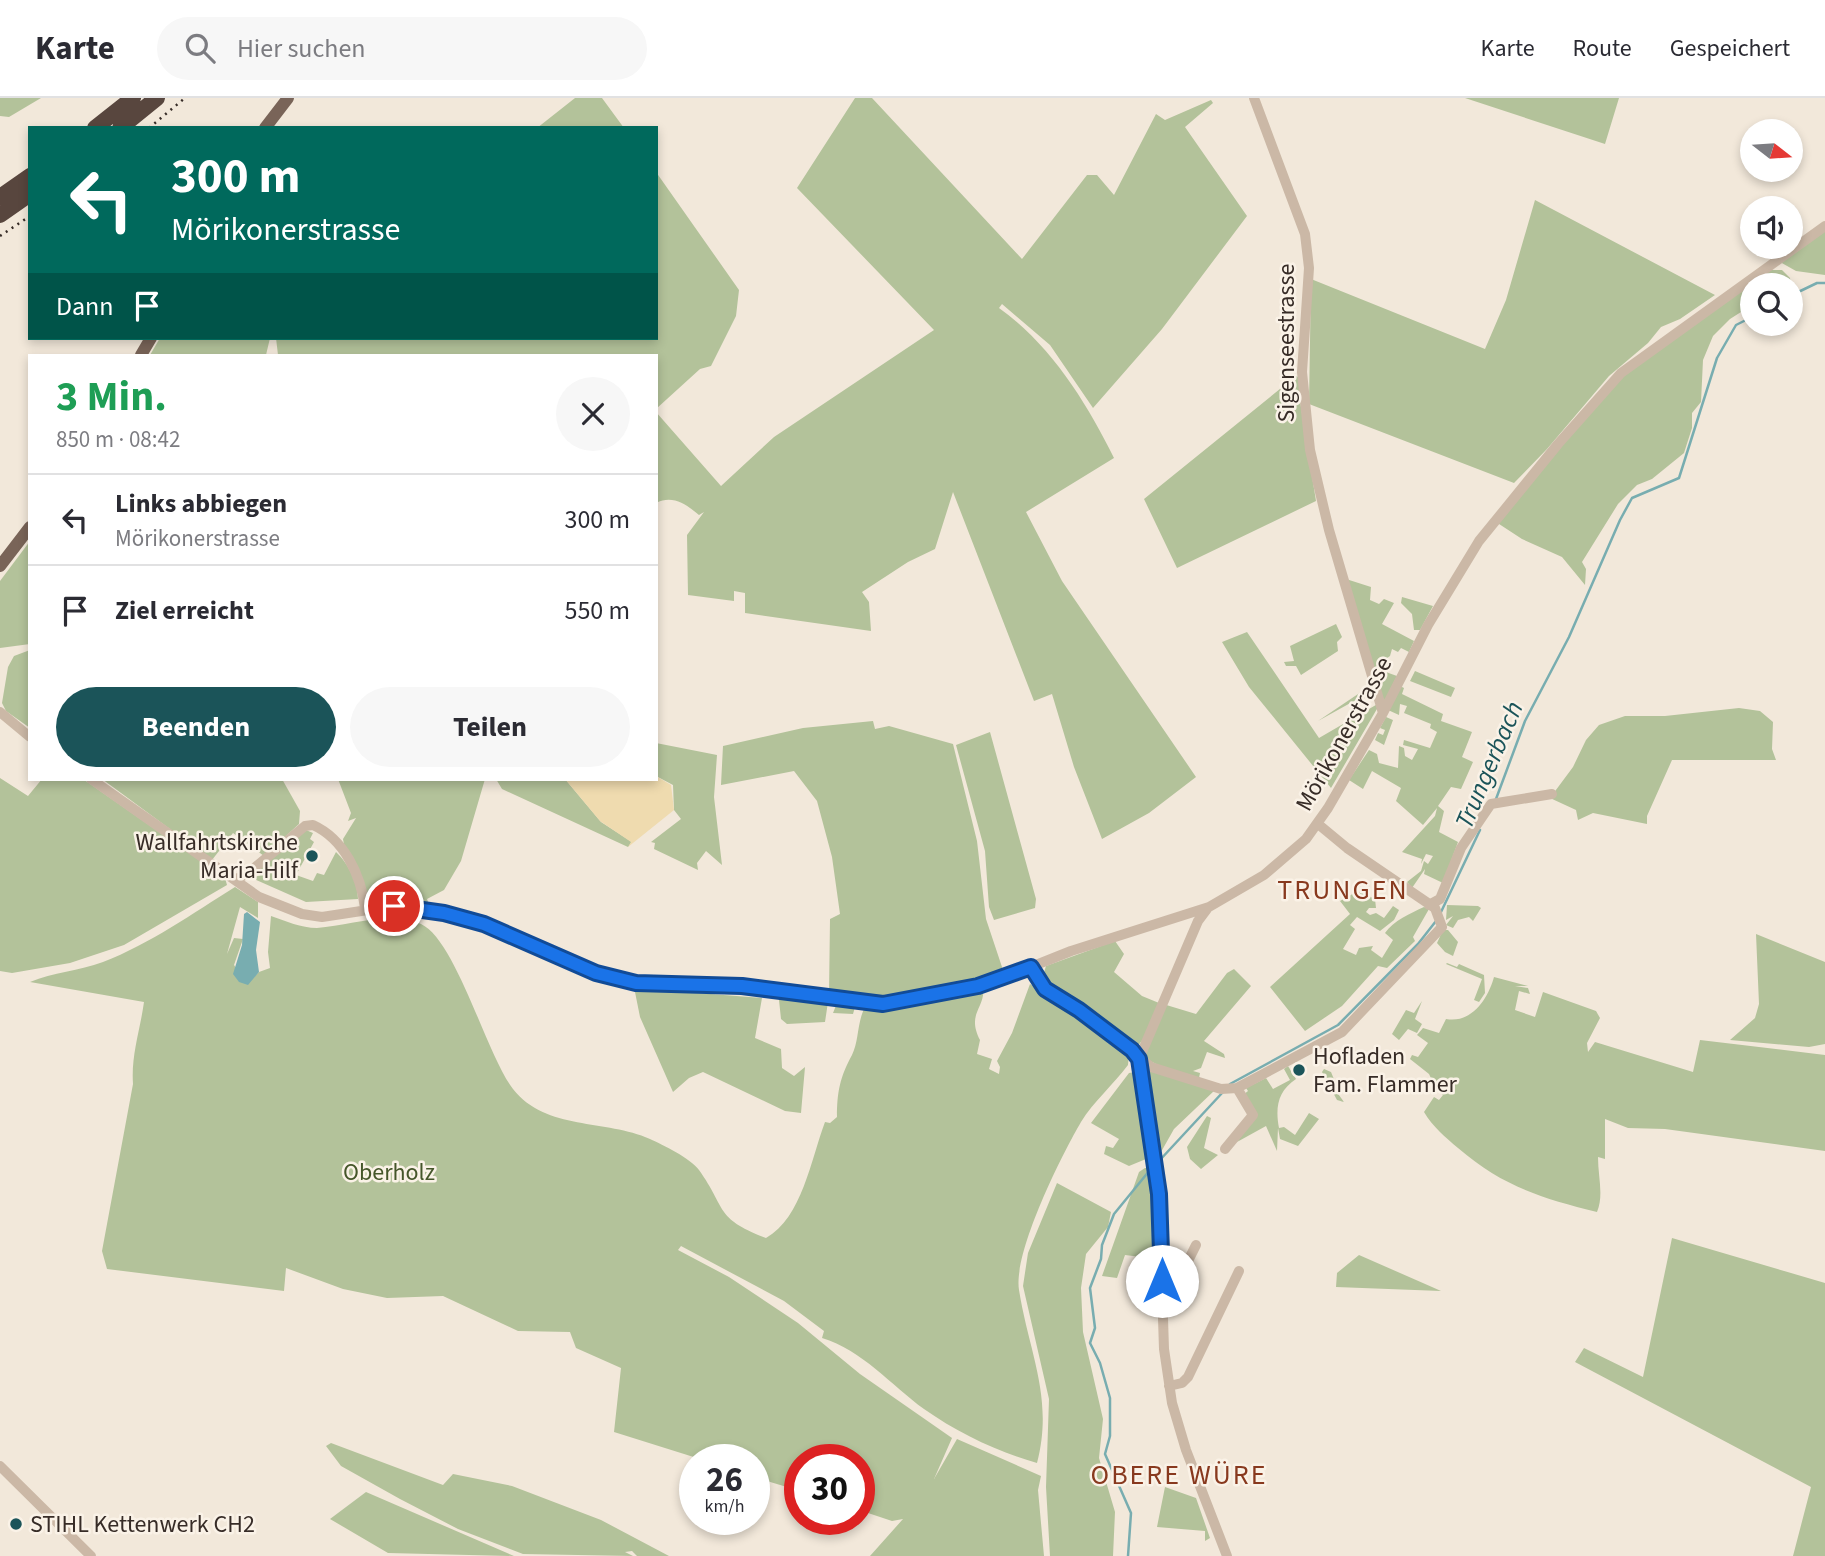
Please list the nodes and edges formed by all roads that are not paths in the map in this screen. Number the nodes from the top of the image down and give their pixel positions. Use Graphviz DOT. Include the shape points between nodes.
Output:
graph roads {
  1 [pos="133,98"];
  2 [pos="157,98"];
  3 [pos="288,98"];
  4 [pos="1254,98"];
  5 [pos="98,126"];
  6 [pos="122,126"];
  7 [pos="267,126"];
  8 [pos="28,177"];
  9 [pos="28,195"];
  10 [pos="0,197"];
  11 [pos="0,215"];
  12 [pos="1825,226"];
  13 [pos="28,530"];
  14 [pos="0,566"];
  15 [pos="0,712"];
  16 [pos="1383,713"];
  17 [pos="28,735"];
  18 [pos="94,781"];
  19 [pos="1552,794"];
  20 [pos="1318,824"];
  21 [pos="236,879"];
  22 [pos="1432,906"];
  23 [pos="1209,907"];
  24 [pos="365,908"];
  25 [pos="1031,967"];
  26 [pos="1139,1059"];
  27 [pos="1230,1089"];
  28 [pos="1241,1149"];
  29 [pos="1196,1245"];
  30 [pos="1239,1271"];
  31 [pos="1162,1281"];
  32 [pos="1169,1386"];
  33 [pos="0,1466"];
  34 [pos="91,1556"];
  35 [pos="1227,1556"];
  1 -- 5 [label="highway"];
  2 -- 6 [label="highway"];
  3 -- 7 [label="main road"];
  4 -- 16 [label="street, Sigenseestrasse" via="1305,234 1309,268 1302,372 1310,450"];
  8 -- 10 [label="highway"];
  9 -- 11 [label="highway"];
  12 -- 16 [label="street, Mörikonerstrasse" via="1644,355 1600,394 1479,541 1427,625"];
  13 -- 14 [label="main road"];
  15 -- 17 [label="street"];
  16 -- 20 [label="street, Mörikonerstrasse"];
  18 -- 21 [label="street, Mörikonerstrasse"];
  19 -- 22 [label="street" via="1490,804"];
  20 -- 22 [label="street"];
  20 -- 23 [label="street, Mörikonerstrasse" via="1264,874"];
  21 -- 24 [label="street, Mörikonerstrasse" via="266,902 302,914 322,917"];
  21 -- 24 [label="street" via="305,826 313,825 336,841 347,857 358,877"];
  22 -- 27 [label="street" via="1442,921 1436,936 1342,1032"];
  23 -- 25 [label="street, Mörikonerstrasse"];
  23 -- 26 [label="street" via="1198,921"];
  24 -- 25 [label="street, Mörikonerstrasse" via="415,908 469,919 596,973 629,982 742,986 868,1004 978,986"];
  25 -- 26 [label="street" via="1045,989"];
  26 -- 27 [label="street" via="1172,1076"];
  26 -- 31 [label="street" via="1159,1194"];
  27 -- 28 [label="street" via="1253,1114 1228,1145"];
  29 -- 31 [label="street" via="1179,1279"];
  30 -- 32 [label="street" via="1188,1377 1182,1384"];
  31 -- 32 [label="street"];
  32 -- 35 [label="street" via="1186,1450"];
  33 -- 34 [label="street"];
}
